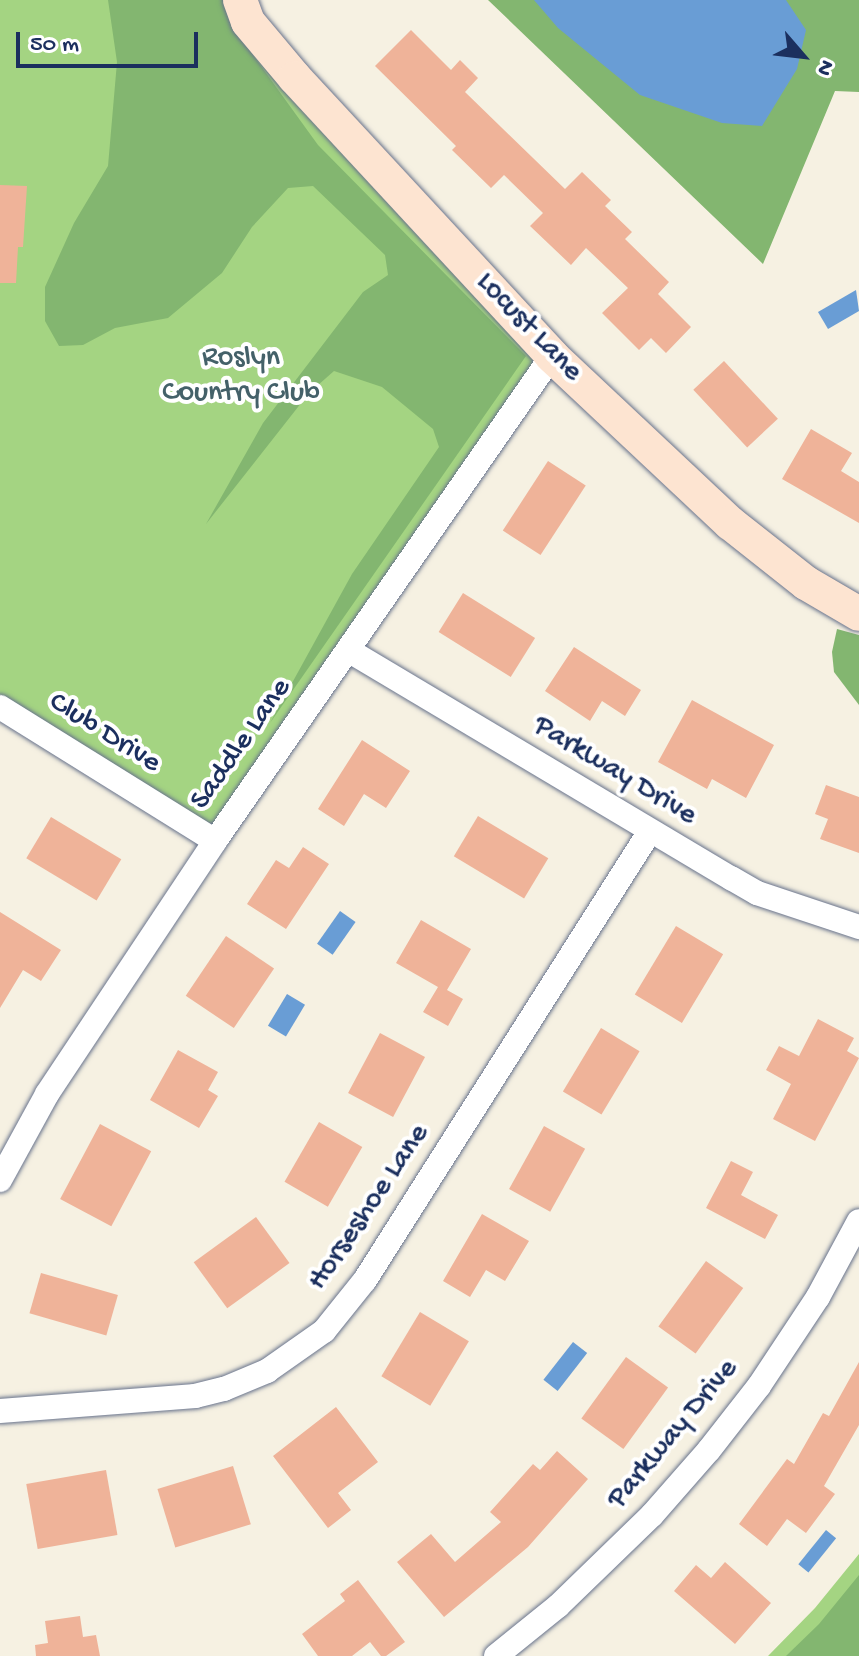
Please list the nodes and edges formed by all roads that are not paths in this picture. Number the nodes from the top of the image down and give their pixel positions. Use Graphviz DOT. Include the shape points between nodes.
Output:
graph roads {
  1 [pos="240,0"];
  2 [pos="552,356"];
  3 [pos="859,614"];
  4 [pos="348,650"];
  5 [pos="0,707"];
  6 [pos="650,831"];
  7 [pos="215,841"];
  8 [pos="859,927"];
  9 [pos="0,1180"];
  10 [pos="859,1221"];
  11 [pos="0,1411"];
  12 [pos="496,1656"];
  1 -- 2 [label="street, Locust Lane" via="248,22 295,78"];
  2 -- 3 [label="street, Locust Lane" via="730,523 806,583"];
  2 -- 4 [label="street, Saddle Lane"];
  4 -- 6 [label="street, Parkway Drive"];
  4 -- 7 [label="street, Saddle Lane"];
  5 -- 7 [label="street, Club Drive"];
  6 -- 8 [label="street, Parkway Drive" via="757,893"];
  6 -- 11 [label="street, Horseshoe Lane" via="365,1280 324,1331 267,1371 224,1389 195,1396"];
  7 -- 9 [label="street, Saddle Lane" via="47,1094"];
  10 -- 12 [label="street, Parkway Drive" via="818,1297 709,1450 589,1576"];
}
